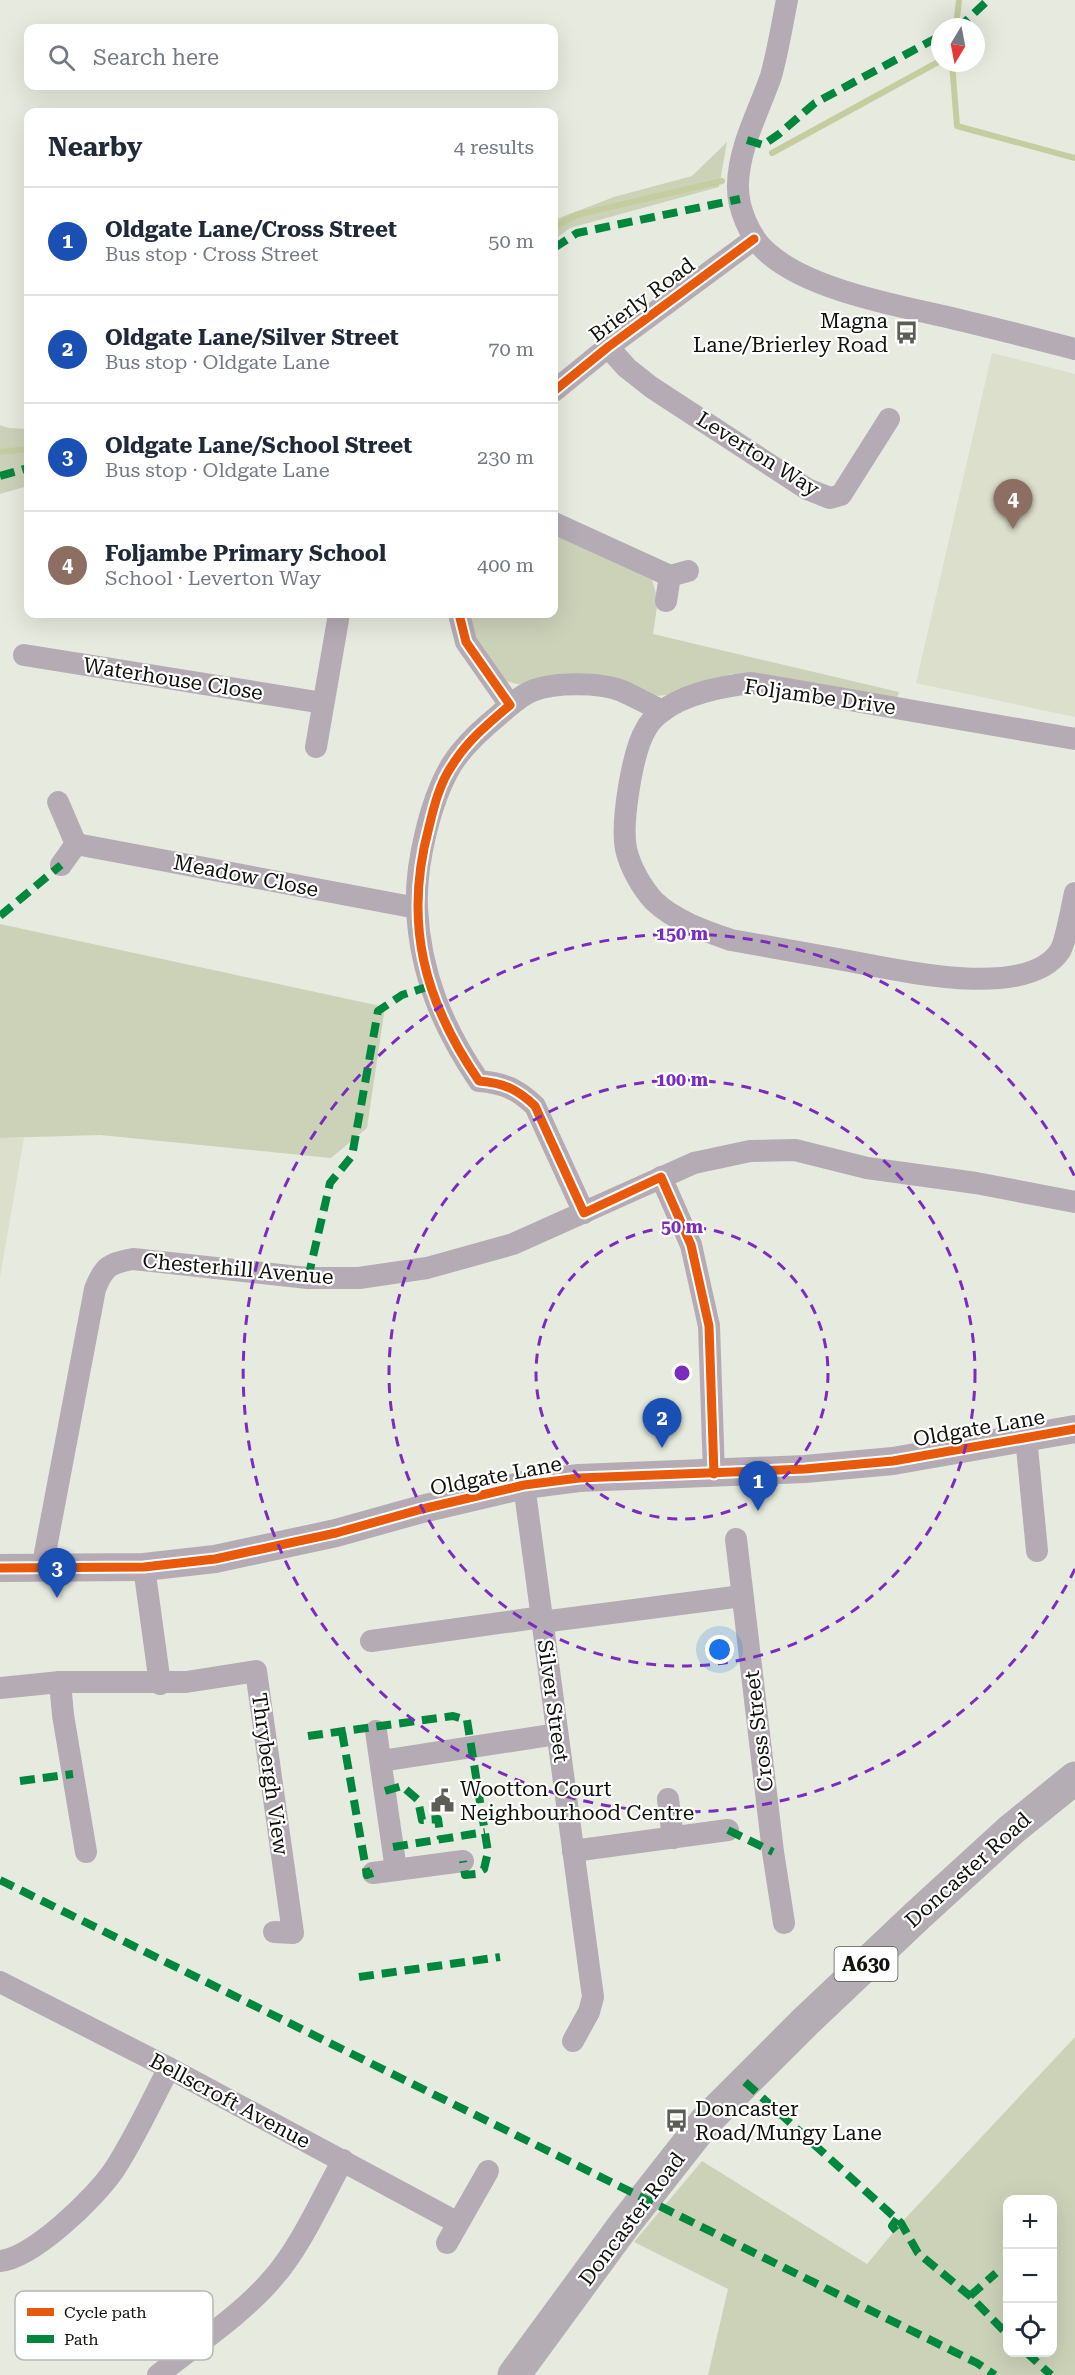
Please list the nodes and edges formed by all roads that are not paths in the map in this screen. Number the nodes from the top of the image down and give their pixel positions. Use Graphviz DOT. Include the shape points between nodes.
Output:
graph roads {
  1 [pos="787,0"];
  2 [pos="754,239"];
  3 [pos="608,347"];
  4 [pos="1075,349"];
  5 [pos="558,388"];
  6 [pos="889,420"];
  7 [pos="558,525"];
  8 [pos="666,601"];
  9 [pos="338,618"];
  10 [pos="460,618"];
  11 [pos="24,655"];
  12 [pos="323,703"];
  13 [pos="510,705"];
  14 [pos="663,711"];
  15 [pos="1075,739"];
  16 [pos="316,747"];
  17 [pos="58,802"];
  18 [pos="76,844"];
  19 [pos="61,865"];
  20 [pos="1075,893"];
  21 [pos="417,908"];
  22 [pos="1068,955"];
  23 [pos="661,1177"];
  24 [pos="1075,1202"];
  25 [pos="584,1214"];
  26 [pos="1075,1429"];
  27 [pos="1026,1437"];
  28 [pos="714,1474"];
  29 [pos="524,1485"];
  30 [pos="736,1539"];
  31 [pos="1037,1551"];
  32 [pos="44,1566"];
  33 [pos="144,1567"];
  34 [pos="0,1568"];
  35 [pos="742,1596"];
  36 [pos="542,1619"];
  37 [pos="371,1641"];
  38 [pos="60,1682"];
  39 [pos="160,1684"];
  40 [pos="0,1688"];
  41 [pos="376,1731"];
  42 [pos="557,1734"];
  43 [pos="381,1761"];
  44 [pos="1075,1778"];
  45 [pos="668,1799"];
  46 [pos="728,1830"];
  47 [pos="673,1838"];
  48 [pos="84,1851"];
  49 [pos="573,1851"];
  50 [pos="463,1861"];
  51 [pos="396,1870"];
  52 [pos="373,1873"];
  53 [pos="784,1923"];
  54 [pos="274,1932"];
  55 [pos="0,1982"];
  56 [pos="573,2041"];
  57 [pos="169,2068"];
  58 [pos="343,2160"];
  59 [pos="488,2171"];
  60 [pos="458,2223"];
  61 [pos="447,2243"];
  62 [pos="0,2261"];
  63 [pos="213,2331"];
  64 [pos="177,2360"];
  65 [pos="158,2375"];
  66 [pos="514,2375"];
  1 -- 2 [label="street" via="771,74 747,140 737,186"];
  2 -- 3 [label="street, Brierly Road"];
  2 -- 4 [label="street" via="788,268 824,284"];
  3 -- 5 [label="street, Brierly Road"];
  3 -- 6 [label="street, Leverton Way" via="651,387 807,489 830,498 841,495"];
  7 -- 8 [label="street" via="679,573"];
  9 -- 12 [label="street"];
  10 -- 13 [label="street" via="466,642"];
  11 -- 12 [label="street, Waterhouse Close"];
  12 -- 16 [label="street"];
  13 -- 14 [label="street" via="533,691 561,685 592,685 620,690"];
  13 -- 21 [label="street" via="474,736 452,765 435,802 421,856"];
  14 -- 15 [label="street, Foljambe Drive" via="723,686 752,683"];
  14 -- 22 [label="street, Foljambe Drive" via="646,728 635,760 624,829 627,852 637,877 655,901 678,918 731,940 943,978 986,979 1023,974"];
  17 -- 18 [label="street"];
  18 -- 19 [label="street"];
  18 -- 21 [label="street, Meadow Close"];
  20 -- 22 [label="street, Foljambe Drive"];
  21 -- 25 [label="street" via="426,969 449,1034 479,1081 499,1083 522,1094 535,1106"];
  23 -- 24 [label="street, Chesterhill Avenue" via="725,1155 795,1150 867,1168"];
  23 -- 25 [label="street, Chesterhill Avenue"];
  23 -- 28 [label="street" via="691,1245 709,1326"];
  25 -- 32 [label="street, Chesterhill Avenue" via="513,1244 427,1268 359,1278 267,1275 133,1259 112,1263 100,1275 95,1289"];
  26 -- 27 [label="street, Oldgate Lane"];
  27 -- 28 [label="street, Oldgate Lane" via="893,1461"];
  27 -- 31 [label="street"];
  28 -- 29 [label="street, Oldgate Lane" via="579,1478"];
  29 -- 33 [label="street, Oldgate Lane" via="281,1546"];
  29 -- 36 [label="street, Silver Street"];
  30 -- 35 [label="street, Cross Street"];
  32 -- 33 [label="street, Oldgate Lane"];
  32 -- 34 [label="street, Oldgate Lane"];
  33 -- 39 [label="street"];
  35 -- 36 [label="street, Silver Street"];
  35 -- 53 [label="street, Cross Street"];
  36 -- 37 [label="street"];
  36 -- 42 [label="street, Silver Street"];
  38 -- 39 [label="street, Thrybergh View"];
  38 -- 40 [label="street, Thrybergh View"];
  38 -- 48 [label="street"];
  39 -- 54 [label="street, Thrybergh View" via="256,1671 293,1933"];
  41 -- 43 [label="street"];
  42 -- 43 [label="street"];
  42 -- 49 [label="street, Silver Street"];
  43 -- 51 [label="street"];
  44 -- 66 [label="main road, Doncaster Road / A630" via="1011,1830 805,2022 705,2122"];
  45 -- 47 [label="street"];
  46 -- 47 [label="street"];
  47 -- 49 [label="street"];
  49 -- 56 [label="street, Silver Street" via="593,1997"];
  50 -- 51 [label="street"];
  51 -- 52 [label="street"];
  55 -- 57 [label="street, Bellscroft Avenue"];
  57 -- 58 [label="street, Bellscroft Avenue"];
  57 -- 62 [label="street" via="113,2171 39,2245"];
  58 -- 60 [label="street, Bellscroft Avenue"];
  58 -- 63 [label="street" via="275,2277"];
  59 -- 60 [label="street"];
  60 -- 61 [label="street"];
  64 -- 65 [label="street"];
}
